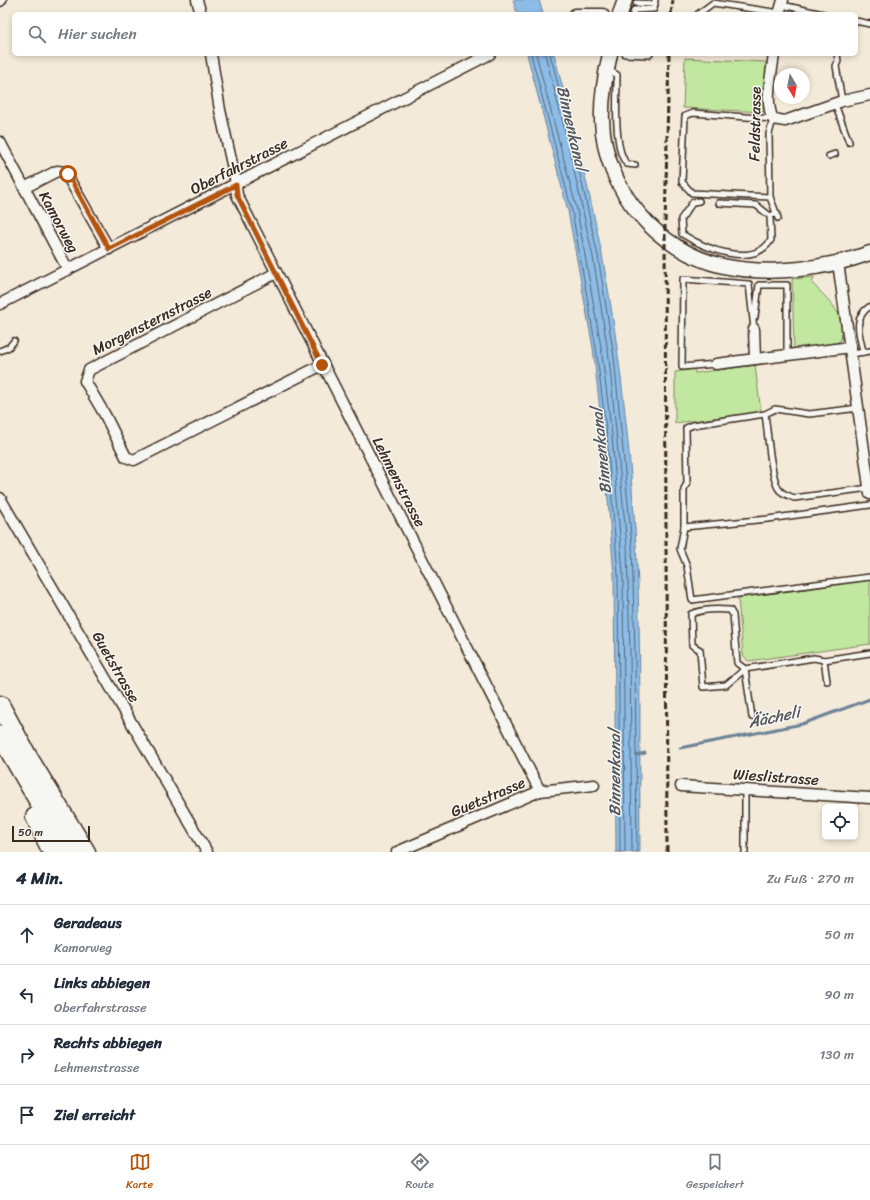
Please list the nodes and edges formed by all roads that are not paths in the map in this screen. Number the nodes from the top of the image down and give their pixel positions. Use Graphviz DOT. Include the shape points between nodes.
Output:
graph roads {
  1 [pos="197,0"];
  2 [pos="655,2"];
  3 [pos="633,5"];
  4 [pos="781,8"];
  5 [pos="758,10"];
  6 [pos="200,12"];
  7 [pos="623,12"];
  8 [pos="654,12"];
  9 [pos="701,12"];
  10 [pos="754,12"];
  11 [pos="809,12"];
  12 [pos="858,21"];
  13 [pos="870,24"];
  14 [pos="211,56"];
  15 [pos="486,56"];
  16 [pos="609,56"];
  17 [pos="774,56"];
  18 [pos="837,56"];
  19 [pos="606,69"];
  20 [pos="870,95"];
  21 [pos="839,103"];
  22 [pos="773,119"];
  23 [pos="0,142"];
  24 [pos="849,142"];
  25 [pos="835,154"];
  26 [pos="829,156"];
  27 [pos="635,165"];
  28 [pos="236,185"];
  29 [pos="24,188"];
  30 [pos="770,197"];
  31 [pos="699,201"];
  32 [pos="719,203"];
  33 [pos="770,216"];
  34 [pos="109,249"];
  35 [pos="870,253"];
  36 [pos="838,262"];
  37 [pos="68,270"];
  38 [pos="276,274"];
  39 [pos="0,304"];
  40 [pos="869,308"];
  41 [pos="754,329"];
  42 [pos="14,341"];
  43 [pos="0,350"];
  44 [pos="851,351"];
  45 [pos="870,351"];
  46 [pos="863,352"];
  47 [pos="787,355"];
  48 [pos="755,359"];
  49 [pos="716,364"];
  50 [pos="322,365"];
  51 [pos="831,405"];
  52 [pos="859,408"];
  53 [pos="832,411"];
  54 [pos="765,414"];
  55 [pos="870,491"];
  56 [pos="0,498"];
  57 [pos="870,505"];
  58 [pos="684,527"];
  59 [pos="870,577"];
  60 [pos="870,653"];
  61 [pos="824,660"];
  62 [pos="745,670"];
  63 [pos="827,681"];
  64 [pos="0,705"];
  65 [pos="752,716"];
  66 [pos="0,735"];
  67 [pos="0,754"];
  68 [pos="594,786"];
  69 [pos="680,786"];
  70 [pos="745,790"];
  71 [pos="540,792"];
  72 [pos="870,798"];
  73 [pos="52,852"];
  74 [pos="68,852"];
  75 [pos="86,852"];
  76 [pos="207,852"];
  77 [pos="397,852"];
  78 [pos="745,852"];
  1 -- 6 [label="street"];
  2 -- 3 [label="lane"];
  2 -- 8 [label="lane"];
  3 -- 7 [label="street"];
  3 -- 8 [label="lane"];
  4 -- 5 [label="lane"];
  4 -- 11 [label="lane"];
  5 -- 9 [label="lane" via="713,3"];
  5 -- 10 [label="lane"];
  12 -- 13 [label="lane"];
  14 -- 28 [label="street, Lehmenstrasse"];
  15 -- 28 [label="street, Oberfahrstrasse"];
  16 -- 19 [label="street"];
  17 -- 22 [label="street, Feldstrasse" via="769,101"];
  18 -- 21 [label="lane"];
  19 -- 27 [label="lane" via="617,75 616,128 623,160 627,164"];
  19 -- 36 [label="street" via="602,121 613,172 622,191 642,218 660,235 699,258 742,269 796,269"];
  20 -- 21 [label="street"];
  21 -- 22 [label="street" via="785,121"];
  21 -- 24 [label="lane"];
  22 -- 30 [label="lane, Feldstrasse" via="769,134"];
  22 -- 30 [label="lane" via="692,113 685,116 682,182 692,193"];
  23 -- 29 [label="street, Kamorweg"];
  25 -- 26 [label="lane"];
  28 -- 34 [label="street, Oberfahrstrasse"];
  28 -- 38 [label="street, Lehmenstrasse" via="237,195"];
  29 -- 34 [label="street, Kamorweg" via="57,171 65,172"];
  29 -- 37 [label="street, Kamorweg"];
  30 -- 33 [label="lane, Feldstrasse" via="778,215"];
  31 -- 33 [label="lane" via="693,202 681,219 682,234 698,244 718,251 755,254 762,251 771,240"];
  32 -- 33 [label="lane" via="756,205"];
  34 -- 37 [label="street, Oberfahrstrasse"];
  35 -- 36 [label="street"];
  36 -- 44 [label="street"];
  37 -- 39 [label="street, Oberfahrstrasse"];
  38 -- 50 [label="street, Lehmenstrasse"];
  38 -- 50 [label="street, Morgensternstrasse" via="89,370 85,381 126,457 134,460"];
  40 -- 46 [label="lane" via="861,312 858,318"];
  41 -- 47 [label="lane" via="759,285 787,285"];
  41 -- 48 [label="street"];
  41 -- 49 [label="lane" via="750,284 683,280 682,367"];
  42 -- 43 [label="lane" via="9,347"];
  44 -- 46 [label="lane"];
  44 -- 47 [label="street"];
  44 -- 52 [label="street"];
  45 -- 46 [label="lane"];
  47 -- 48 [label="street"];
  48 -- 49 [label="street"];
  50 -- 71 [label="street, Lehmenstrasse"];
  51 -- 53 [label="lane"];
  52 -- 53 [label="lane"];
  52 -- 55 [label="street"];
  53 -- 54 [label="lane" via="809,414 775,408"];
  54 -- 55 [label="lane" via="774,477 784,494 794,498"];
  54 -- 58 [label="lane" via="686,428 687,483 684,489"];
  56 -- 76 [label="street, Guetstrasse"];
  57 -- 58 [label="lane"];
  58 -- 59 [label="lane" via="680,549 687,566 692,600"];
  60 -- 61 [label="lane"];
  61 -- 62 [label="lane" via="814,658"];
  61 -- 63 [label="lane"];
  62 -- 62 [label="lane" via="726,685 703,687 700,650 692,645 691,614 730,610 733,615 737,663"];
  62 -- 65 [label="lane"];
  64 -- 75 [label="highway"];
  66 -- 74 [label="highway"];
  67 -- 73 [label="highway"];
  68 -- 71 [label="street, Guetstrasse"];
  69 -- 70 [label="street, Wieslistrasse"];
  70 -- 72 [label="street, Wieslistrasse"];
  70 -- 78 [label="lane"];
  71 -- 77 [label="street, Guetstrasse"];
}
